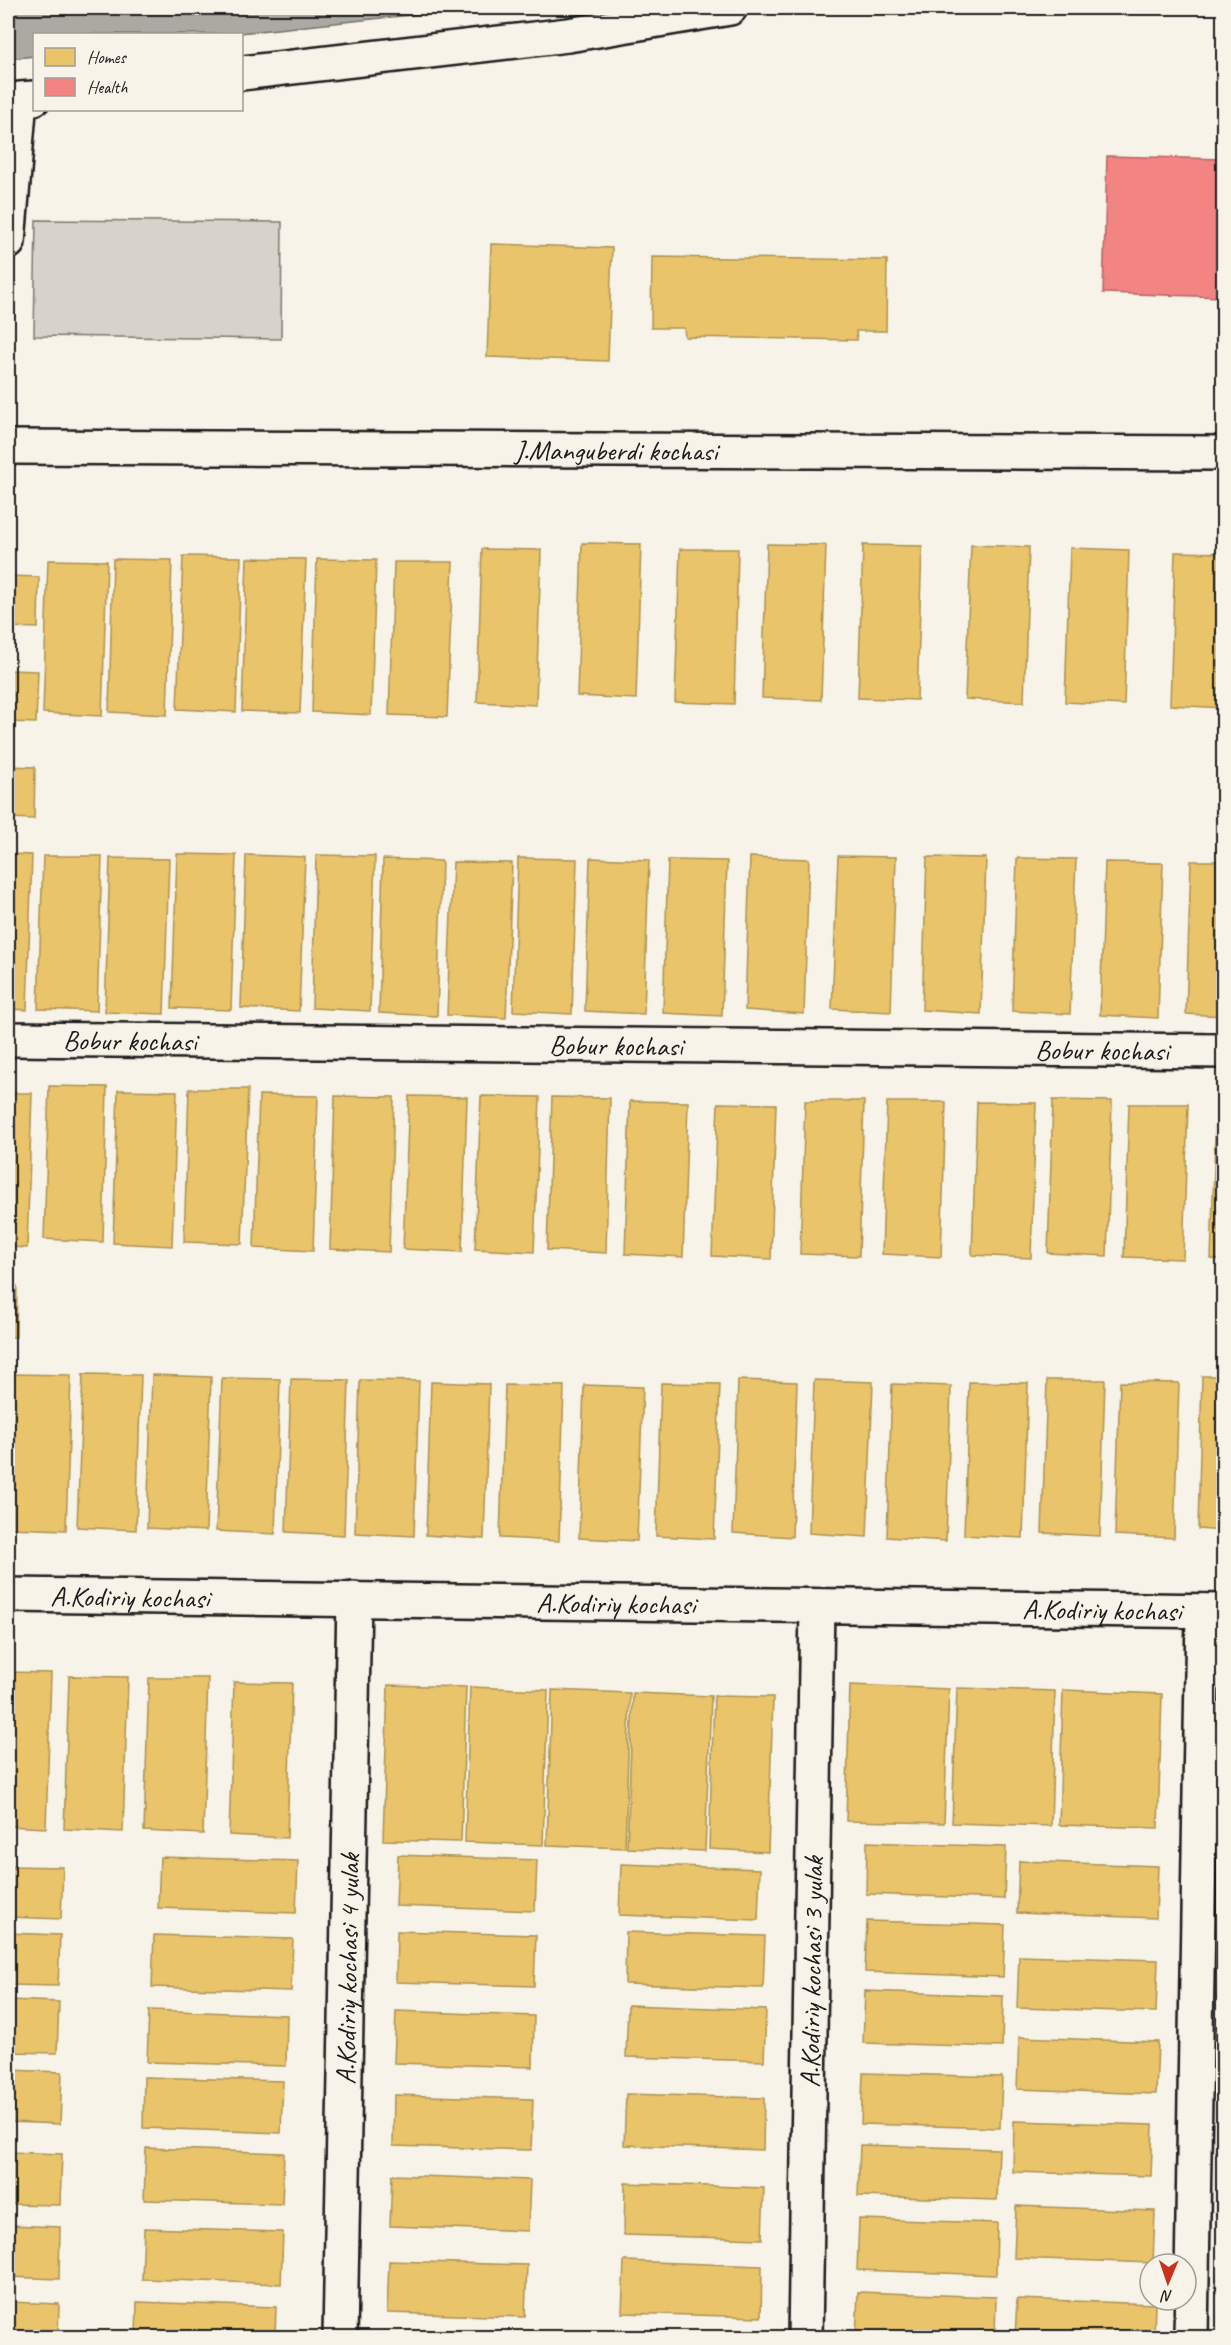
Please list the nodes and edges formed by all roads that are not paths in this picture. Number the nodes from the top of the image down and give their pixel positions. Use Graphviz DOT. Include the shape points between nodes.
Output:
graph roads {
  1 [pos="730,8"];
  2 [pos="243,74"];
  3 [pos="33,98"];
  4 [pos="8,242"];
  5 [pos="8,447"];
  6 [pos="1224,453"];
  7 [pos="8,1039"];
  8 [pos="1224,1051"];
  9 [pos="8,1595"];
  10 [pos="354,1599"];
  11 [pos="817,1606"];
  12 [pos="1213,1611"];
  13 [pos="340,2337"];
  14 [pos="805,2337"];
  15 [pos="1191,2337"];
  1 -- 2 [label="street" via="568,35"];
  3 -- 4 [label="street" via="20,99"];
  5 -- 6 [label="street, J.Manguberdi kochasi"];
  7 -- 8 [label="street, Bobur kochasi"];
  9 -- 10 [label="street, A.Kodiriy kochasi"];
  10 -- 11 [label="street, A.Kodiriy kochasi"];
  10 -- 13 [label="street, A.Kodiriy kochasi 4 yulak"];
  11 -- 12 [label="street, A.Kodiriy kochasi"];
  11 -- 14 [label="street, A.Kodiriy kochasi 3 yulak"];
  12 -- 15 [label="street"];
}
